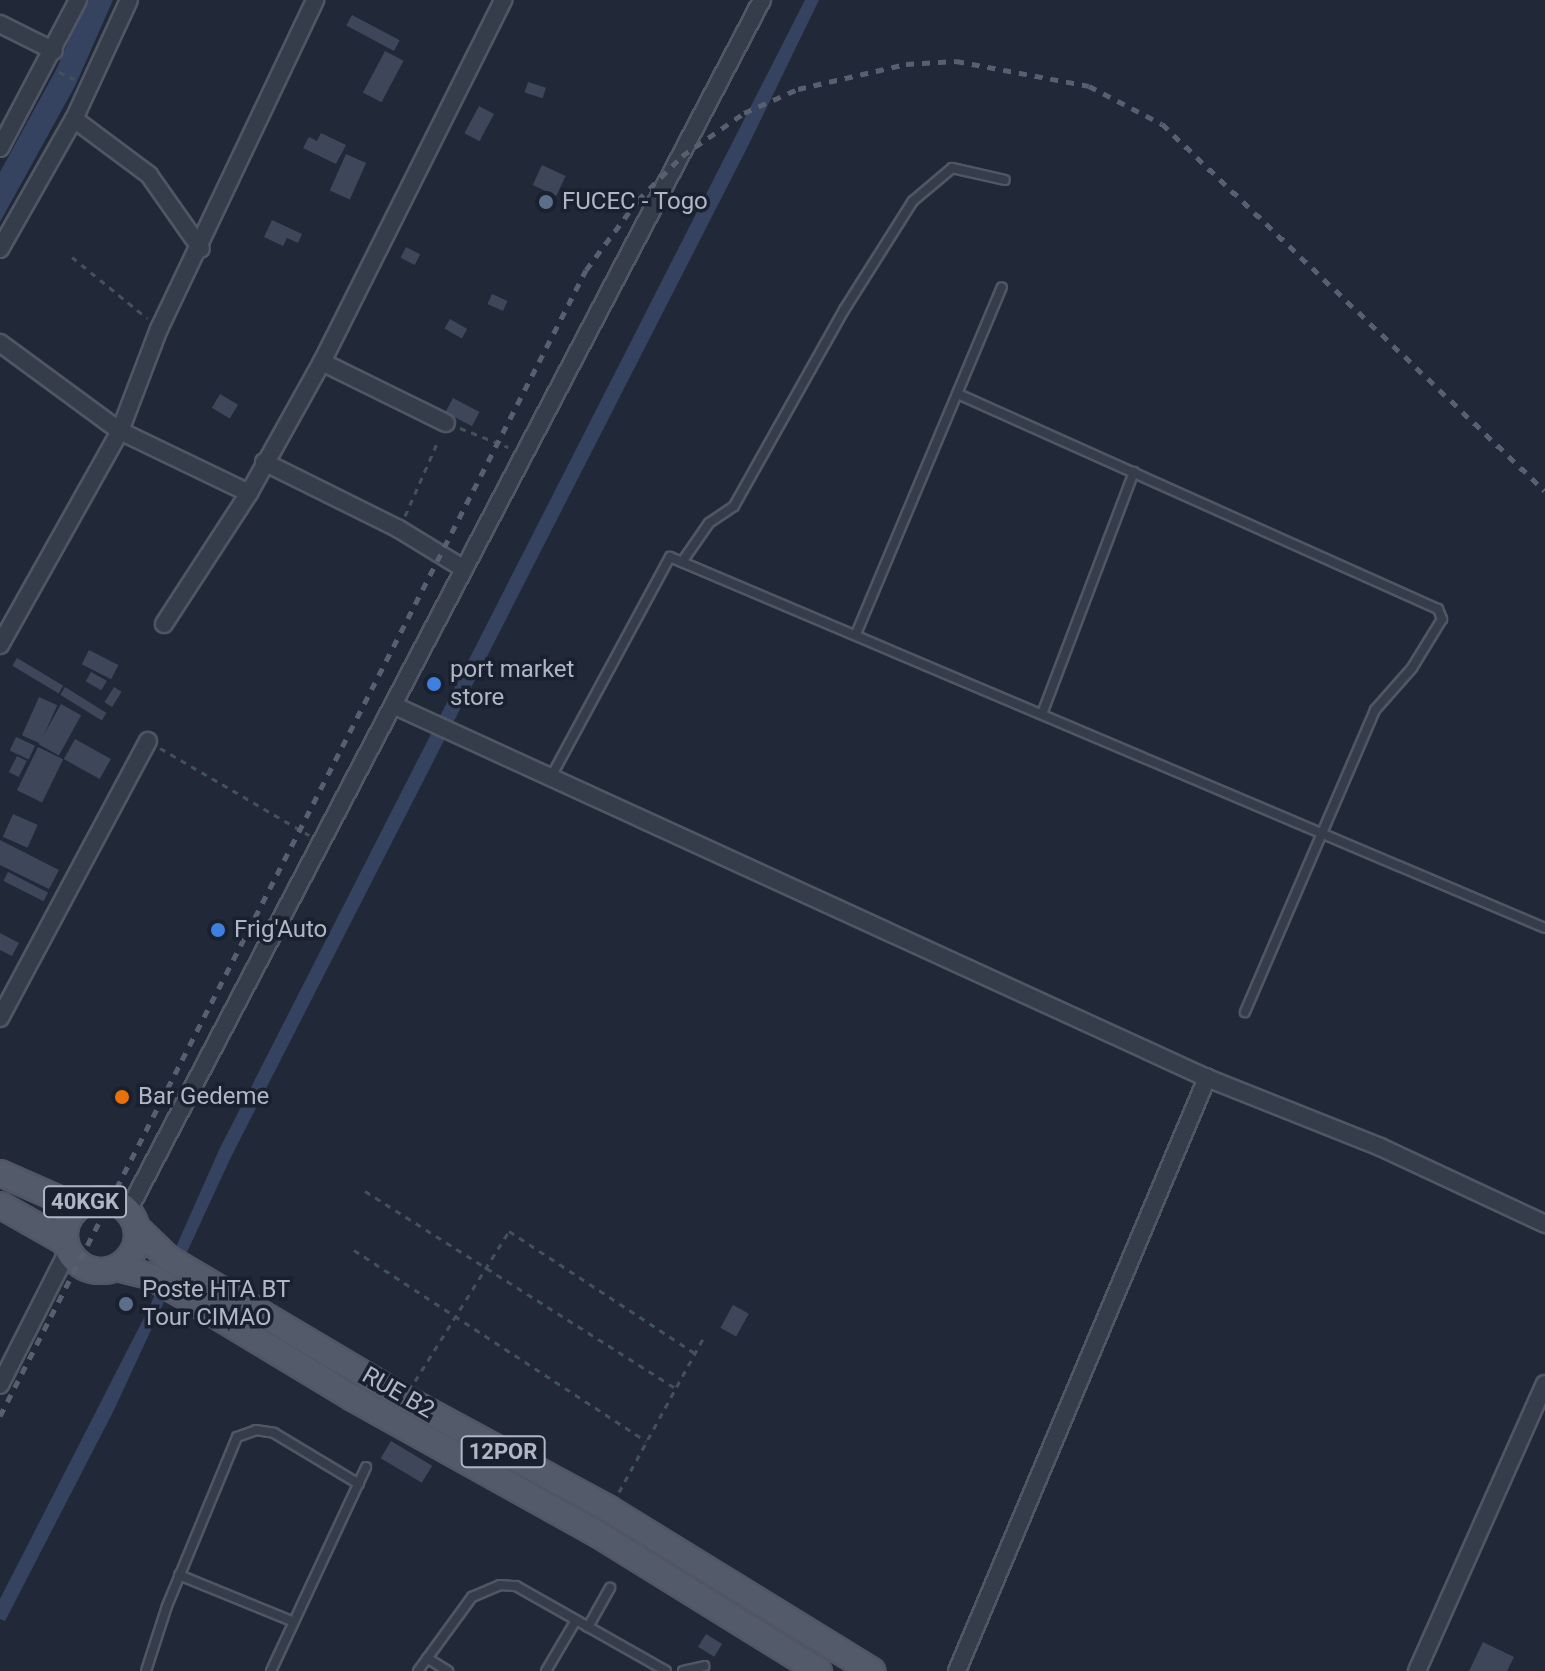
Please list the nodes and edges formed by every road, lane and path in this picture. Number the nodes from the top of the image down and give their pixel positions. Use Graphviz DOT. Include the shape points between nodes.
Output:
graph roads {
  1 [pos="78,0"];
  2 [pos="129,0"];
  3 [pos="315,0"];
  4 [pos="503,0"];
  5 [pos="762,0"];
  6 [pos="0,24"];
  7 [pos="54,51"];
  8 [pos="45,66"];
  9 [pos="88,86"];
  10 [pos="74,119"];
  11 [pos="0,148"];
  12 [pos="1005,180"];
  13 [pos="0,249"];
  14 [pos="201,249"];
  15 [pos="72,257"];
  16 [pos="1002,287"];
  17 [pos="159,329"];
  18 [pos="0,343"];
  19 [pos="322,362"];
  20 [pos="958,394"];
  21 [pos="446,423"];
  22 [pos="120,431"];
  23 [pos="522,454"];
  24 [pos="264,462"];
  25 [pos="1134,472"];
  26 [pos="249,493"];
  27 [pos="399,529"];
  28 [pos="682,562"];
  29 [pos="461,567"];
  30 [pos="164,624"];
  31 [pos="856,634"];
  32 [pos="0,645"];
  33 [pos="393,705"];
  34 [pos="1042,714"];
  35 [pos="148,741"];
  36 [pos="552,775"];
  37 [pos="1322,834"];
  38 [pos="319,840"];
  39 [pos="1545,928"];
  40 [pos="1245,1012"];
  41 [pos="0,1018"];
  42 [pos="1207,1078"];
  43 [pos="0,1173"];
  44 [pos="365,1191"];
  45 [pos="0,1205"];
  46 [pos="77,1207"];
  47 [pos="133,1220"];
  48 [pos="1545,1224"];
  49 [pos="66,1247"];
  50 [pos="354,1250"];
  51 [pos="485,1267"];
  52 [pos="117,1268"];
  53 [pos="454,1316"];
  54 [pos="704,1337"];
  55 [pos="695,1353"];
  56 [pos="1545,1384"];
  57 [pos="0,1385"];
  58 [pos="676,1388"];
  59 [pos="404,1398"];
  60 [pos="646,1441"];
  61 [pos="366,1467"];
  62 [pos="359,1484"];
  63 [pos="609,1509"];
  64 [pos="179,1575"];
  65 [pos="610,1588"];
  66 [pos="576,1620"];
  67 [pos="294,1622"];
  68 [pos="588,1627"];
  69 [pos="427,1658"];
  70 [pos="704,1666"];
  71 [pos="146,1671"];
  72 [pos="271,1671"];
  73 [pos="418,1671"];
  74 [pos="448,1671"];
  75 [pos="546,1671"];
  76 [pos="666,1671"];
  77 [pos="683,1671"];
  78 [pos="819,1671"];
  79 [pos="872,1671"];
  80 [pos="957,1671"];
  81 [pos="1417,1671"];
  1 -- 7 [label="street"];
  2 -- 9 [label="street"];
  3 -- 14 [label="street"];
  4 -- 19 [label="street"];
  5 -- 23 [label="street"];
  6 -- 7 [label="street"];
  7 -- 8 [label="street"];
  8 -- 9 [label="path"];
  8 -- 11 [label="street"];
  9 -- 10 [label="street"];
  10 -- 13 [label="street"];
  10 -- 14 [label="street" via="149,175"];
  12 -- 28 [label="lane" via="952,168 913,201 844,310 734,506 709,523"];
  14 -- 17 [label="street"];
  15 -- 17 [label="path" via="117,289"];
  16 -- 20 [label="lane"];
  17 -- 22 [label="street"];
  18 -- 22 [label="street"];
  19 -- 21 [label="street"];
  19 -- 24 [label="street"];
  20 -- 25 [label="lane"];
  20 -- 31 [label="lane"];
  21 -- 23 [label="path"];
  21 -- 27 [label="path"];
  22 -- 26 [label="street"];
  22 -- 32 [label="street"];
  23 -- 29 [label="street"];
  24 -- 26 [label="street"];
  24 -- 27 [label="street"];
  25 -- 34 [label="lane"];
  25 -- 37 [label="lane" via="1438,609 1442,619 1412,668 1375,710"];
  26 -- 30 [label="street"];
  27 -- 29 [label="street"];
  28 -- 31 [label="lane"];
  28 -- 36 [label="lane" via="667,558"];
  29 -- 33 [label="street"];
  31 -- 34 [label="lane"];
  33 -- 36 [label="street"];
  33 -- 38 [label="street"];
  34 -- 37 [label="lane"];
  35 -- 38 [label="path"];
  35 -- 41 [label="street"];
  36 -- 42 [label="street"];
  37 -- 39 [label="lane"];
  37 -- 40 [label="lane"];
  38 -- 47 [label="street"];
  42 -- 48 [label="street" via="1380,1147"];
  42 -- 80 [label="street"];
  43 -- 46 [label="main road, 40KGK"];
  44 -- 51 [label="path"];
  45 -- 49 [label="main road, 40KGK"];
  46 -- 47 [label="main road, 40KGK" via="104,1199"];
  46 -- 49 [label="main road, 40KGK" via="66,1223"];
  47 -- 52 [label="main road, 40KGK" via="131,1256"];
  47 -- 59 [label="main road, RUE B2 / 12POR" via="168,1258"];
  49 -- 52 [label="main road, 40KGK" via="88,1270"];
  49 -- 57 [label="street"];
  50 -- 53 [label="path"];
  51 -- 53 [label="path"];
  51 -- 55 [label="path" via="509,1231"];
  51 -- 58 [label="path"];
  52 -- 78 [label="main road, RUE B2 / 12POR" via="163,1283 365,1406 596,1533"];
  53 -- 59 [label="path"];
  53 -- 60 [label="path"];
  54 -- 55 [label="path"];
  55 -- 58 [label="path"];
  56 -- 81 [label="street"];
  58 -- 60 [label="path"];
  59 -- 63 [label="main road, RUE B2 / 12POR"];
  60 -- 63 [label="path"];
  61 -- 62 [label="lane"];
  62 -- 64 [label="lane" via="274,1433 256,1430 237,1437"];
  62 -- 67 [label="lane"];
  63 -- 79 [label="main road, RUE B2 / 12POR"];
  64 -- 67 [label="lane"];
  64 -- 71 [label="lane"];
  65 -- 68 [label="lane"];
  66 -- 68 [label="lane"];
  66 -- 69 [label="lane" via="516,1586 485,1588 472,1597"];
  66 -- 75 [label="lane"];
  67 -- 72 [label="lane"];
  68 -- 76 [label="lane"];
  69 -- 73 [label="lane"];
  69 -- 74 [label="lane"];
  70 -- 77 [label="lane"];
}
